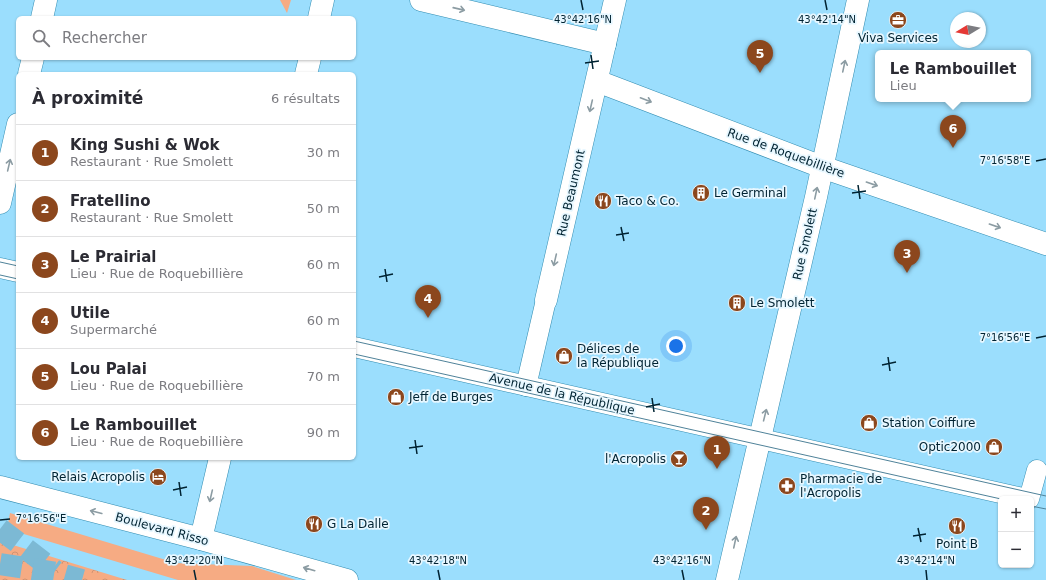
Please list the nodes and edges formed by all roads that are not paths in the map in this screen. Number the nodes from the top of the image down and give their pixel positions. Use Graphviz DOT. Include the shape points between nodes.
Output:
graph roads {
  1 [pos="46,0"];
  2 [pos="323,0"];
  3 [pos="421,0"];
  4 [pos="615,0"];
  5 [pos="858,0"];
  6 [pos="42,16"];
  7 [pos="319,16"];
  8 [pos="605,44"];
  9 [pos="32,60"];
  10 [pos="310,60"];
  11 [pos="30,72"];
  12 [pos="306,72"];
  13 [pos="597,81"];
  14 [pos="16,133"];
  15 [pos="822,167"];
  16 [pos="0,203"];
  17 [pos="1046,244"];
  18 [pos="0,268"];
  19 [pos="16,272"];
  20 [pos="546,300"];
  21 [pos="356,347"];
  22 [pos="526,386"];
  23 [pos="759,439"];
  24 [pos="220,460"];
  25 [pos="1036,470"];
  26 [pos="0,487"];
  27 [pos="1016,496"];
  28 [pos="1030,496"];
  29 [pos="1034,500"];
  30 [pos="1046,503"];
  31 [pos="201,539"];
  32 [pos="347,580"];
  33 [pos="727,580"];
  1 -- 6 [label="street"];
  2 -- 7 [label="street"];
  3 -- 8 [label="street, one-way"];
  4 -- 8 [label="street, Rue Beaumont"];
  15 -- 5 [label="street, Rue Smolett, one-way"];
  8 -- 13 [label="street, Rue Beaumont"];
  9 -- 11 [label="street"];
  10 -- 12 [label="street"];
  13 -- 15 [label="street, Rue de Roquebillière, one-way"];
  13 -- 20 [label="street, Rue Beaumont, one-way"];
  16 -- 14 [label="street, one-way"];
  15 -- 17 [label="street, Rue de Roquebillière, one-way"];
  23 -- 15 [label="street, Rue Smolett, one-way"];
  18 -- 19 [label="street"];
  20 -- 22 [label="street, Rue Beaumont"];
  21 -- 22 [label="street, Avenue de la République"];
  22 -- 23 [label="street, Avenue de la République"];
  23 -- 27 [label="street, Avenue de la République"];
  33 -- 23 [label="street, Rue Smolett, one-way"];
  24 -- 31 [label="street, one-way"];
  25 -- 28 [label="street"];
  31 -- 26 [label="street, Boulevard Risso, one-way"];
  29 -- 30 [label="street, Avenue de la République"];
  32 -- 31 [label="street, Boulevard Risso, one-way"];
}
